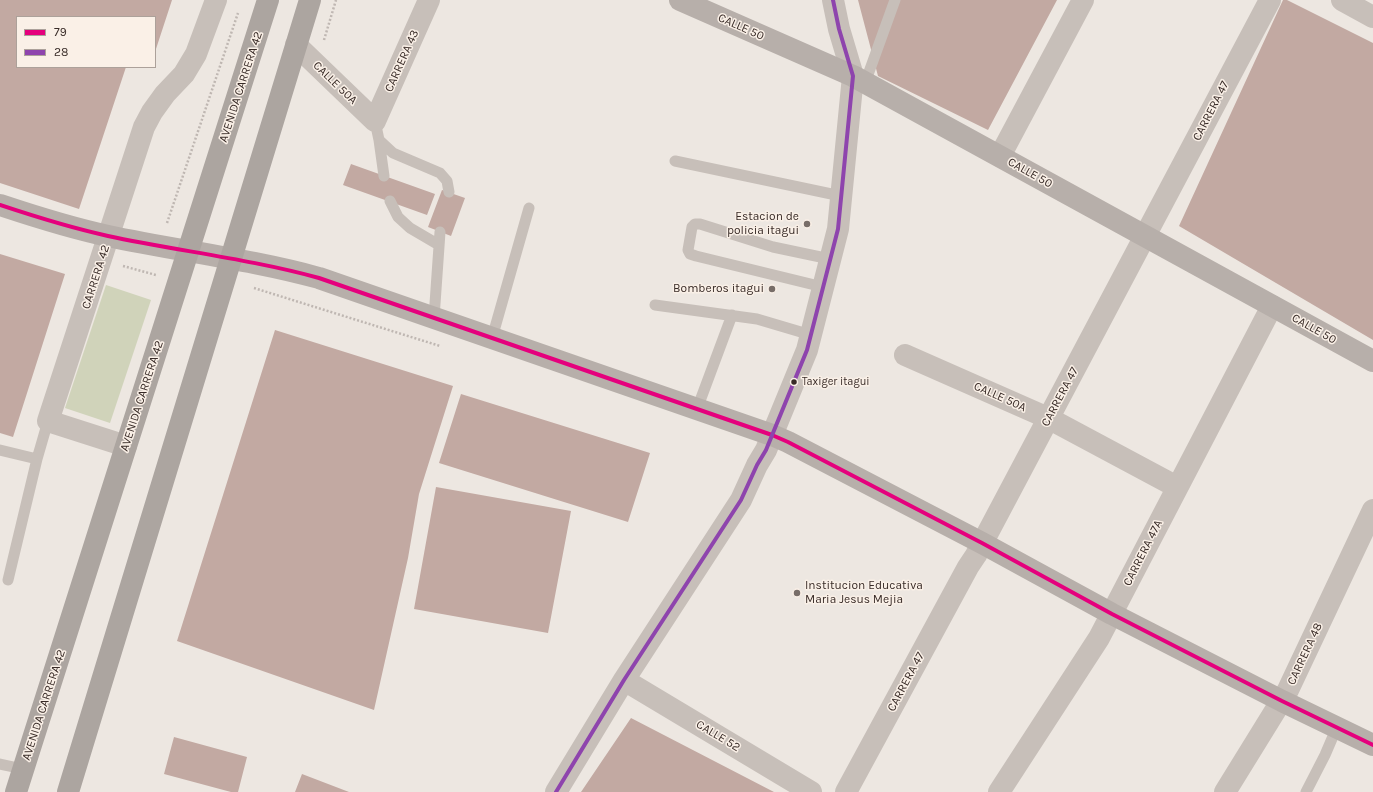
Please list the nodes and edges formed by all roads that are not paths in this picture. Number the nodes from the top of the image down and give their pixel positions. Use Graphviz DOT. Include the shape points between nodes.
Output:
graph roads {
  1 [pos="216,0"];
  2 [pos="268,0"];
  3 [pos="310,0"];
  4 [pos="429,0"];
  5 [pos="680,0"];
  6 [pos="895,0"];
  7 [pos="1083,0"];
  8 [pos="1270,0"];
  9 [pos="1342,0"];
  10 [pos="837,3"];
  11 [pos="1373,17"];
  12 [pos="296,45"];
  13 [pos="859,79"];
  14 [pos="377,130"];
  15 [pos="1000,156"];
  16 [pos="675,161"];
  17 [pos="384,176"];
  18 [pos="449,192"];
  19 [pos="841,196"];
  20 [pos="390,201"];
  21 [pos="0,205"];
  22 [pos="529,208"];
  23 [pos="440,232"];
  24 [pos="109,236"];
  25 [pos="1146,237"];
  26 [pos="439,245"];
  27 [pos="189,251"];
  28 [pos="231,259"];
  29 [pos="830,259"];
  30 [pos="823,286"];
  31 [pos="655,305"];
  32 [pos="1272,306"];
  33 [pos="732,315"];
  34 [pos="434,318"];
  35 [pos="811,335"];
  36 [pos="492,338"];
  37 [pos="906,355"];
  38 [pos="1373,361"];
  39 [pos="697,409"];
  40 [pos="1048,418"];
  41 [pos="48,421"];
  42 [pos="772,435"];
  43 [pos="126,446"];
  44 [pos="0,450"];
  45 [pos="37,459"];
  46 [pos="1178,487"];
  47 [pos="1373,510"];
  48 [pos="982,543"];
  49 [pos="1366,543"];
  50 [pos="8,580"];
  51 [pos="1112,614"];
  52 [pos="624,680"];
  53 [pos="1282,701"];
  54 [pos="1337,727"];
  55 [pos="1373,745"];
  56 [pos="0,764"];
  57 [pos="24,769"];
  58 [pos="16,792"];
  59 [pos="68,792"];
  60 [pos="556,792"];
  61 [pos="811,792"];
  62 [pos="846,792"];
  63 [pos="999,792"];
  64 [pos="1225,792"];
  65 [pos="1306,792"];
  1 -- 24 [label="street, CARRERA 42" via="196,54 184,74 152,112 144,127"];
  2 -- 27 [label="highway, AVENIDA CARRERA 42"];
  3 -- 12 [label="highway"];
  4 -- 14 [label="street, CARRERA 43"];
  5 -- 13 [label="street, CALLE 50"];
  6 -- 13 [label="lane"];
  7 -- 15 [label="street"];
  8 -- 25 [label="street, CARRERA 47"];
  9 -- 11 [label="street"];
  10 -- 13 [label="street" via="839,30"];
  12 -- 14 [label="street, CALLE 50A"];
  12 -- 28 [label="highway"];
  13 -- 15 [label="street, CALLE 50"];
  13 -- 19 [label="street"];
  14 -- 17 [label="lane"];
  14 -- 18 [label="lane" via="393,154 440,173 447,181"];
  15 -- 25 [label="street, CALLE 50"];
  16 -- 19 [label="lane"];
  19 -- 29 [label="street" via="838,229"];
  20 -- 26 [label="lane" via="398,217 410,228"];
  21 -- 24 [label="street" via="65,226"];
  22 -- 36 [label="lane"];
  23 -- 26 [label="lane"];
  24 -- 27 [label="street"];
  24 -- 41 [label="street, CARRERA 42"];
  25 -- 32 [label="street, CALLE 50"];
  25 -- 40 [label="street, CARRERA 47"];
  26 -- 34 [label="lane"];
  27 -- 28 [label="street"];
  27 -- 43 [label="highway, AVENIDA CARRERA 42"];
  28 -- 34 [label="street" via="319,278"];
  28 -- 59 [label="highway"];
  29 -- 30 [label="street"];
  29 -- 30 [label="lane" via="774,247 700,224 692,227 688,250 690,254"];
  30 -- 35 [label="street"];
  31 -- 33 [label="lane"];
  32 -- 38 [label="street, CALLE 50"];
  32 -- 46 [label="street, CARRERA 47A"];
  33 -- 35 [label="lane" via="757,319"];
  33 -- 39 [label="lane"];
  34 -- 36 [label="street"];
  35 -- 42 [label="street"];
  36 -- 39 [label="street"];
  37 -- 40 [label="street, CALLE 50A"];
  39 -- 42 [label="street"];
  40 -- 46 [label="street, CALLE 50A"];
  40 -- 48 [label="street, CARRERA 47"];
  41 -- 43 [label="street"];
  41 -- 45 [label="lane"];
  42 -- 48 [label="street"];
  42 -- 52 [label="street" via="741,500"];
  43 -- 57 [label="highway, AVENIDA CARRERA 42"];
  44 -- 45 [label="lane"];
  45 -- 50 [label="lane"];
  46 -- 51 [label="street, CARRERA 47A"];
  47 -- 49 [label="street, CARRERA 48"];
  48 -- 51 [label="street"];
  48 -- 62 [label="street, CARRERA 47"];
  49 -- 53 [label="street, CARRERA 48"];
  51 -- 53 [label="street"];
  51 -- 63 [label="street, CARRERA 47A"];
  52 -- 60 [label="street"];
  52 -- 61 [label="street, CALLE 52"];
  53 -- 54 [label="street"];
  53 -- 64 [label="street, CARRERA 48"];
  54 -- 55 [label="street"];
  54 -- 65 [label="lane"];
  56 -- 57 [label="lane"];
  57 -- 58 [label="highway, AVENIDA CARRERA 42"];
}
